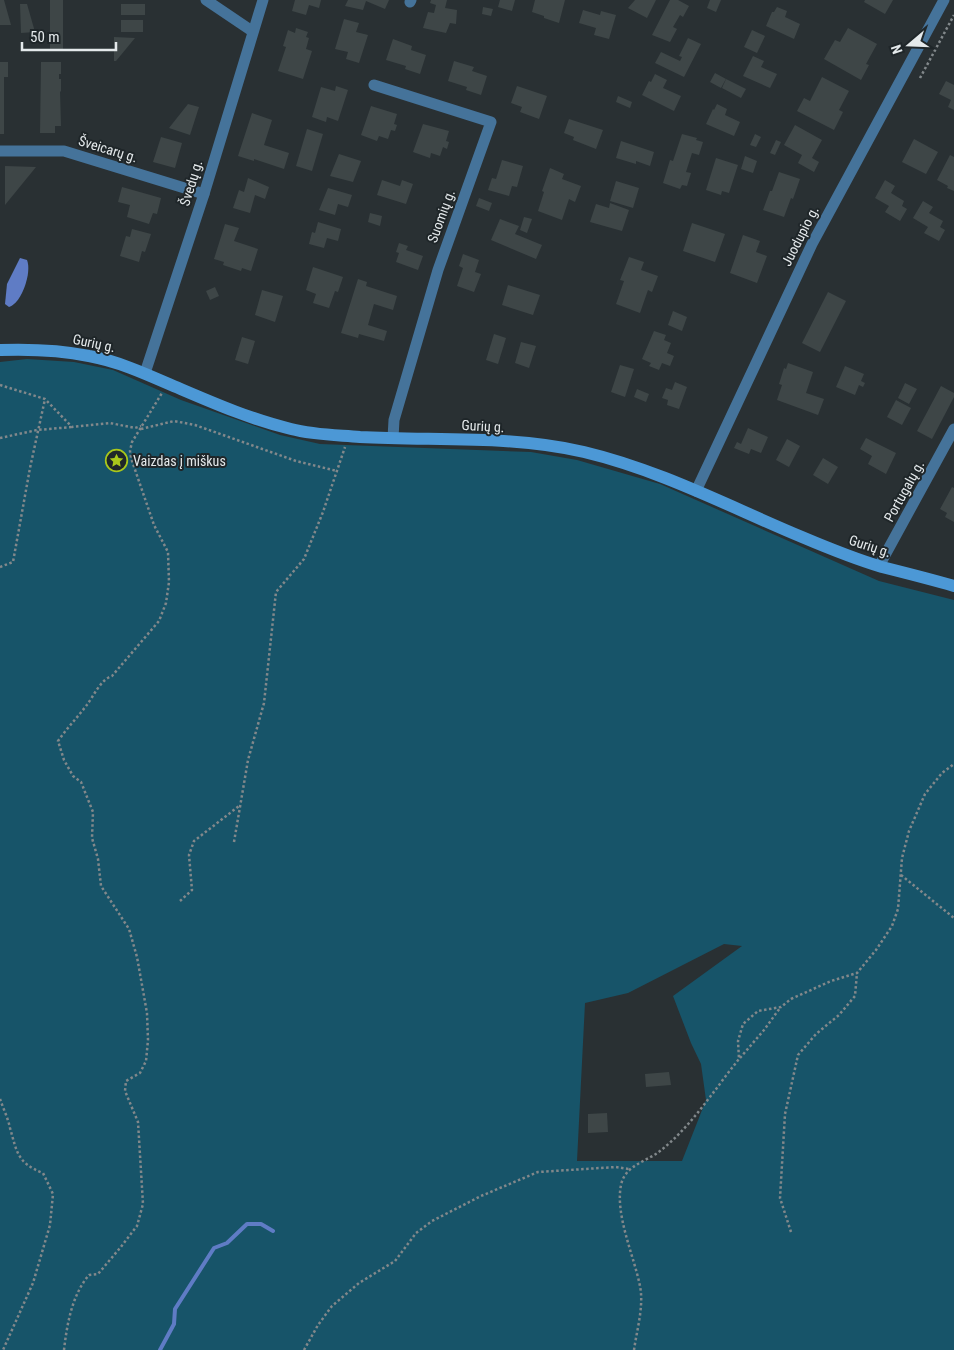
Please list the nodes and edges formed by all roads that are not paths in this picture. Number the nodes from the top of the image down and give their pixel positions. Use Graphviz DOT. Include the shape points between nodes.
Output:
graph roads {
  1 [pos="206,0"];
  2 [pos="263,0"];
  3 [pos="944,0"];
  4 [pos="252,31"];
  5 [pos="374,85"];
  6 [pos="0,151"];
  7 [pos="204,194"];
  8 [pos="0,350"];
  9 [pos="145,373"];
  10 [pos="954,429"];
  11 [pos="393,438"];
  12 [pos="696,491"];
  13 [pos="879,566"];
  14 [pos="954,586"];
  1 -- 4 [label="street"];
  2 -- 4 [label="street, Švedų g."];
  3 -- 12 [label="street, Juodupio g." via="812,244"];
  4 -- 7 [label="street, Švedų g."];
  5 -- 11 [label="street, Suomių g." via="491,122 438,270 394,420"];
  6 -- 7 [label="street, Šveicarų g." via="64,151"];
  7 -- 9 [label="street, Švedų g."];
  8 -- 9 [label="street, Gurių g." via="91,356"];
  9 -- 11 [label="street, Gurių g." via="273,425 317,434"];
  10 -- 13 [label="street, Portugalų g."];
  11 -- 12 [label="street, Gurių g." via="545,445 618,461"];
  12 -- 13 [label="street, Gurių g." via="801,537"];
  13 -- 14 [label="street, Gurių g."];
}
